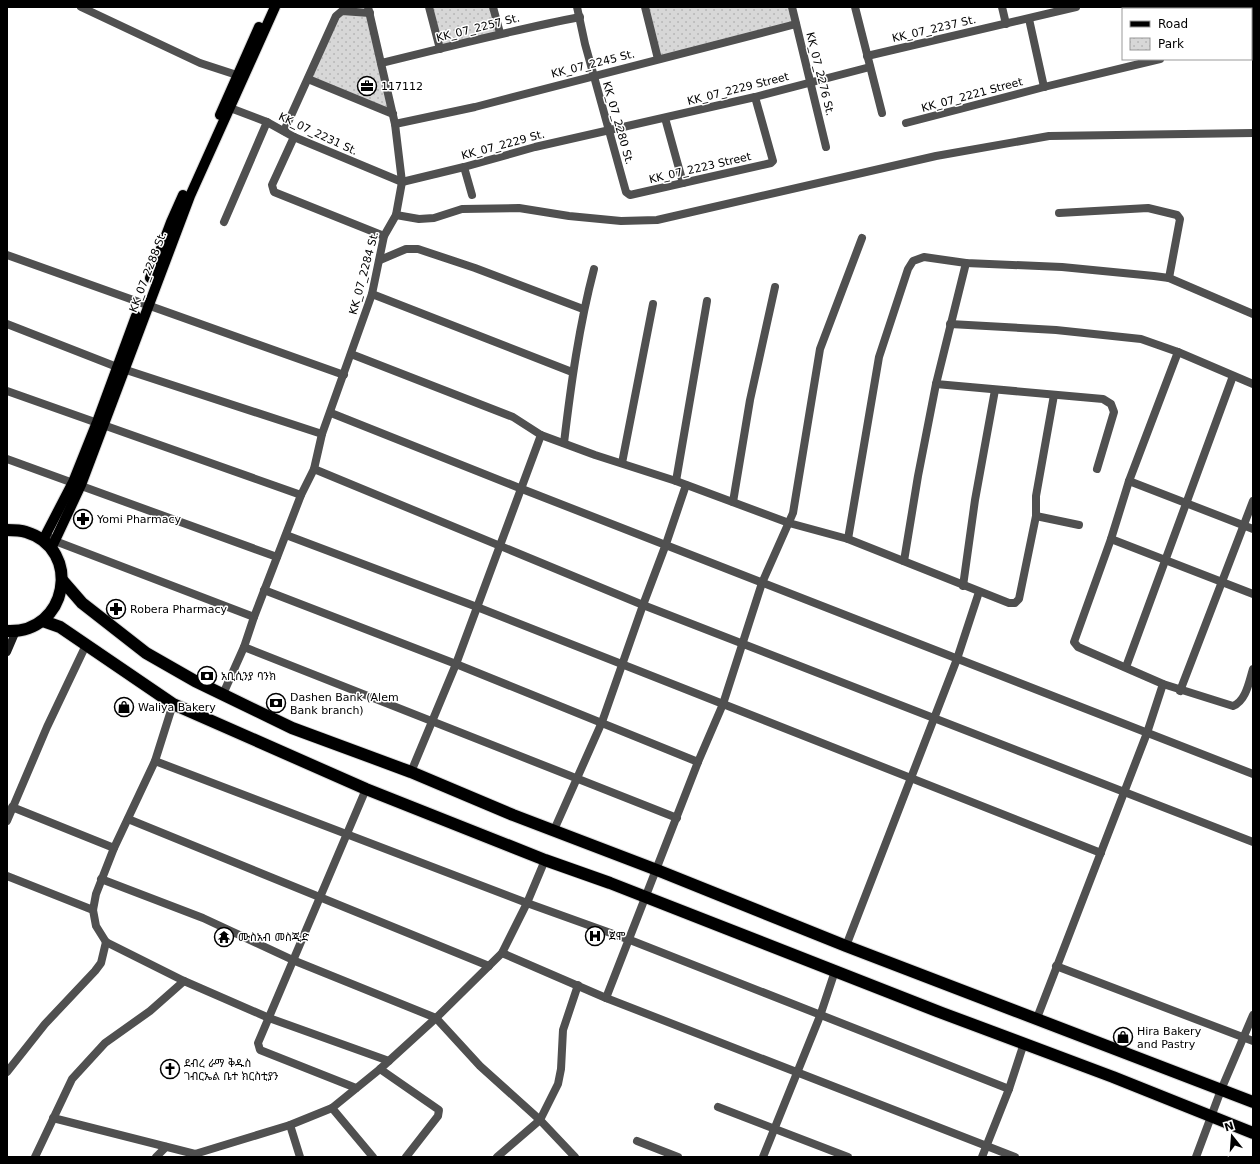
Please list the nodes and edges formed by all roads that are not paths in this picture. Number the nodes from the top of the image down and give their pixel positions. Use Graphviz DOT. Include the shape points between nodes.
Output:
graph roads {
  1 [pos="81,7"];
  2 [pos="268,7"];
  3 [pos="275,7"];
  4 [pos="428,7"];
  5 [pos="493,7"];
  6 [pos="577,7"];
  7 [pos="645,7"];
  8 [pos="792,7"];
  9 [pos="855,7"];
  10 [pos="1002,7"];
  11 [pos="1076,7"];
  12 [pos="369,10"];
  13 [pos="580,17"];
  14 [pos="1029,19"];
  15 [pos="796,24"];
  16 [pos="1006,24"];
  17 [pos="500,33"];
  18 [pos="440,49"];
  19 [pos="867,56"];
  20 [pos="658,59"];
  21 [pos="1156,60"];
  22 [pos="382,63"];
  23 [pos="870,68"];
  24 [pos="594,75"];
  25 [pos="241,76"];
  26 [pos="308,79"];
  27 [pos="810,83"];
  28 [pos="1044,87"];
  29 [pos="755,97"];
  30 [pos="227,108"];
  31 [pos="393,114"];
  32 [pos="882,114"];
  33 [pos="665,118"];
  34 [pos="267,122"];
  35 [pos="906,123"];
  36 [pos="395,124"];
  37 [pos="284,131"];
  38 [pos="610,131"];
  39 [pos="1253,133"];
  40 [pos="294,137"];
  41 [pos="826,147"];
  42 [pos="464,168"];
  43 [pos="402,182"];
  44 [pos="683,183"];
  45 [pos="472,195"];
  46 [pos="630,195"];
  47 [pos="1059,213"];
  48 [pos="396,216"];
  49 [pos="224,222"];
  50 [pos="384,236"];
  51 [pos="862,238"];
  52 [pos="7,255"];
  53 [pos="380,260"];
  54 [pos="966,263"];
  55 [pos="594,269"];
  56 [pos="1169,278"];
  57 [pos="775,287"];
  58 [pos="372,294"];
  59 [pos="707,301"];
  60 [pos="144,304"];
  61 [pos="653,304"];
  62 [pos="583,309"];
  63 [pos="1253,314"];
  64 [pos="7,324"];
  65 [pos="950,324"];
  66 [pos="1178,352"];
  67 [pos="351,354"];
  68 [pos="121,367"];
  69 [pos="572,372"];
  70 [pos="344,375"];
  71 [pos="1233,376"];
  72 [pos="936,384"];
  73 [pos="1253,384"];
  74 [pos="996,390"];
  75 [pos="7,391"];
  76 [pos="1054,395"];
  77 [pos="331,413"];
  78 [pos="101,423"];
  79 [pos="322,434"];
  80 [pos="541,435"];
  81 [pos="564,443"];
  82 [pos="7,459"];
  83 [pos="622,463"];
  84 [pos="314,469"];
  85 [pos="1097,469"];
  86 [pos="676,481"];
  87 [pos="1129,481"];
  88 [pos="77,484"];
  89 [pos="686,485"];
  90 [pos="522,489"];
  91 [pos="301,495"];
  92 [pos="1253,501"];
  93 [pos="733,502"];
  94 [pos="1187,504"];
  95 [pos="1036,516"];
  96 [pos="789,523"];
  97 [pos="1080,525"];
  98 [pos="1244,526"];
  99 [pos="1253,529"];
  100 [pos="7,530"];
  101 [pos="286,535"];
  102 [pos="848,539"];
  103 [pos="1111,539"];
  104 [pos="49,541"];
  105 [pos="666,544"];
  106 [pos="499,547"];
  107 [pos="277,557"];
  108 [pos="904,560"];
  109 [pos="1166,562"];
  110 [pos="62,580"];
  111 [pos="762,583"];
  112 [pos="1222,583"];
  113 [pos="963,586"];
  114 [pos="264,590"];
  115 [pos="979,592"];
  116 [pos="1253,594"];
  117 [pos="643,605"];
  118 [pos="477,606"];
  119 [pos="254,617"];
  120 [pos="43,621"];
  121 [pos="12,631"];
  122 [pos="743,644"];
  123 [pos="86,645"];
  124 [pos="244,647"];
  125 [pos="7,652"];
  126 [pos="958,659"];
  127 [pos="456,664"];
  128 [pos="622,665"];
  129 [pos="1126,667"];
  130 [pos="1253,669"];
  131 [pos="1163,684"];
  132 [pos="1180,691"];
  133 [pos="223,694"];
  134 [pos="173,704"];
  135 [pos="723,704"];
  136 [pos="935,719"];
  137 [pos="433,721"];
  138 [pos="602,722"];
  139 [pos="1147,733"];
  140 [pos="155,761"];
  141 [pos="698,762"];
  142 [pos="411,772"];
  143 [pos="1253,774"];
  144 [pos="912,777"];
  145 [pos="576,779"];
  146 [pos="366,789"];
  147 [pos="1124,792"];
  148 [pos="12,807"];
  149 [pos="678,818"];
  150 [pos="128,820"];
  151 [pos="7,821"];
  152 [pos="554,830"];
  153 [pos="346,834"];
  154 [pos="1253,842"];
  155 [pos="114,848"];
  156 [pos="1101,853"];
  157 [pos="545,860"];
  158 [pos="657,870"];
  159 [pos="7,876"];
  160 [pos="101,879"];
  161 [pos="320,897"];
  162 [pos="645,898"];
  163 [pos="527,903"];
  164 [pos="93,910"];
  165 [pos="630,940"];
  166 [pos="106,942"];
  167 [pos="846,946"];
  168 [pos="502,953"];
  169 [pos="295,960"];
  170 [pos="488,966"];
  171 [pos="1056,966"];
  172 [pos="835,971"];
  173 [pos="184,981"];
  174 [pos="578,985"];
  175 [pos="606,998"];
  176 [pos="1253,1015"];
  177 [pos="820,1016"];
  178 [pos="269,1018"];
  179 [pos="436,1018"];
  180 [pos="1037,1018"];
  181 [pos="1244,1038"];
  182 [pos="1253,1041"];
  183 [pos="1024,1043"];
  184 [pos="389,1061"];
  185 [pos="380,1069"];
  186 [pos="7,1072"];
  187 [pos="796,1073"];
  188 [pos="356,1088"];
  189 [pos="1009,1090"];
  190 [pos="1221,1090"];
  191 [pos="1253,1102"];
  192 [pos="718,1107"];
  193 [pos="332,1108"];
  194 [pos="1211,1117"];
  195 [pos="53,1118"];
  196 [pos="540,1120"];
  197 [pos="290,1125"];
  198 [pos="775,1129"];
  199 [pos="1253,1133"];
  200 [pos="637,1142"];
  201 [pos="986,1146"];
  202 [pos="166,1147"];
  203 [pos="195,1156"];
  204 [pos="35,1157"];
  205 [pos="156,1157"];
  206 [pos="300,1157"];
  207 [pos="373,1157"];
  208 [pos="406,1157"];
  209 [pos="497,1157"];
  210 [pos="575,1157"];
  211 [pos="678,1157"];
  212 [pos="763,1157"];
  213 [pos="848,1157"];
  214 [pos="982,1157"];
  215 [pos="1015,1157"];
  216 [pos="1196,1157"];
  1 -- 25 [label="street" via="200,63"];
  2 -- 25 [label="main road, KK_07_2288 St."];
  3 -- 25 [label="main road, KK_07_2288 St."];
  4 -- 18 [label="street"];
  5 -- 17 [label="street"];
  6 -- 13 [label="street, KK_07_2280 St."];
  7 -- 20 [label="street"];
  8 -- 15 [label="street, KK_07_2276 St."];
  9 -- 19 [label="street"];
  10 -- 16 [label="street"];
  11 -- 14 [label="street, KK_07_2237 St."];
  12 -- 22 [label="street, KK_07_2284 St."];
  12 -- 26 [label="street, KK_07_2284 St." via="340,12 336,16"];
  13 -- 17 [label="street, KK_07_2257 St."];
  13 -- 24 [label="street, KK_07_2280 St."];
  14 -- 16 [label="street, KK_07_2237 St."];
  14 -- 28 [label="street"];
  15 -- 20 [label="street, KK_07_2245 St."];
  15 -- 27 [label="street, KK_07_2276 St."];
  16 -- 19 [label="street, KK_07_2237 St."];
  17 -- 18 [label="street, KK_07_2257 St."];
  18 -- 22 [label="street, KK_07_2257 St."];
  19 -- 23 [label="street"];
  20 -- 24 [label="street, KK_07_2245 St."];
  21 -- 28 [label="street, KK_07_2221 Street"];
  22 -- 31 [label="street, KK_07_2284 St."];
  23 -- 27 [label="street, KK_07_2229 Street"];
  23 -- 32 [label="street"];
  24 -- 36 [label="street, KK_07_2245 St." via="475,107"];
  24 -- 38 [label="street, KK_07_2280 St."];
  25 -- 30 [label="main road, KK_07_2288 St."];
  26 -- 31 [label="street"];
  26 -- 37 [label="street"];
  27 -- 29 [label="street, KK_07_2229 Street"];
  27 -- 41 [label="street, KK_07_2276 St."];
  28 -- 35 [label="street, KK_07_2221 Street"];
  29 -- 33 [label="street, KK_07_2229 Street"];
  29 -- 44 [label="street, KK_07_2223 Street" via="773,160 771,164"];
  30 -- 34 [label="street, KK_07_2231 St."];
  30 -- 60 [label="main road, KK_07_2288 St."];
  31 -- 36 [label="street, KK_07_2284 St."];
  33 -- 38 [label="street, KK_07_2229 Street"];
  33 -- 44 [label="street"];
  34 -- 37 [label="street, KK_07_2231 St."];
  34 -- 49 [label="street"];
  36 -- 43 [label="street, KK_07_2284 St."];
  37 -- 40 [label="street, KK_07_2231 St."];
  38 -- 42 [label="street, KK_07_2229 St."];
  38 -- 46 [label="street, KK_07_2280 St." via="626,192"];
  39 -- 48 [label="street" via="1049,136 936,156 657,220 620,221 519,208 462,209 434,218 419,219"];
  40 -- 43 [label="street, KK_07_2231 St."];
  40 -- 50 [label="street" via="272,185 274,192"];
  42 -- 43 [label="street, KK_07_2229 St."];
  42 -- 45 [label="street"];
  43 -- 48 [label="street, KK_07_2284 St."];
  44 -- 46 [label="street, KK_07_2223 Street"];
  47 -- 56 [label="street" via="1148,208 1177,215 1180,219"];
  48 -- 50 [label="street, KK_07_2284 St."];
  50 -- 53 [label="street, KK_07_2284 St."];
  51 -- 96 [label="street" via="820,349 793,513"];
  52 -- 60 [label="street"];
  53 -- 58 [label="street, KK_07_2284 St."];
  53 -- 62 [label="street" via="406,249 418,249"];
  54 -- 56 [label="street" via="1062,267"];
  54 -- 65 [label="street"];
  54 -- 102 [label="street" via="924,257 913,261 908,268 879,357"];
  55 -- 62 [label="street"];
  56 -- 63 [label="street"];
  57 -- 93 [label="street" via="750,400"];
  58 -- 67 [label="street, KK_07_2284 St."];
  58 -- 69 [label="street"];
  59 -- 86 [label="street"];
  60 -- 68 [label="main road, KK_07_2288 St."];
  60 -- 70 [label="street"];
  61 -- 83 [label="street"];
  62 -- 69 [label="street"];
  64 -- 68 [label="street"];
  65 -- 66 [label="street" via="1128,337"];
  65 -- 72 [label="street"];
  66 -- 71 [label="street"];
  66 -- 87 [label="street"];
  67 -- 70 [label="street, KK_07_2284 St."];
  67 -- 80 [label="street" via="513,418"];
  68 -- 78 [label="main road, KK_07_2288 St."];
  68 -- 79 [label="street"];
  69 -- 81 [label="street"];
  70 -- 77 [label="street, KK_07_2284 St."];
  71 -- 73 [label="street"];
  71 -- 94 [label="street"];
  72 -- 74 [label="street"];
  72 -- 108 [label="street"];
  74 -- 76 [label="street"];
  74 -- 113 [label="street" via="975,500"];
  75 -- 78 [label="street"];
  76 -- 85 [label="street" via="1103,400 1111,404 1114,412"];
  76 -- 95 [label="street" via="1036,496"];
  77 -- 79 [label="street, KK_07_2284 St."];
  77 -- 90 [label="street"];
  78 -- 88 [label="main road, KK_07_2288 St."];
  78 -- 91 [label="street"];
  79 -- 84 [label="street, KK_07_2284 St."];
  80 -- 81 [label="street"];
  80 -- 90 [label="street"];
  81 -- 83 [label="street"];
  82 -- 88 [label="street"];
  83 -- 86 [label="street"];
  84 -- 91 [label="street, KK_07_2284 St."];
  84 -- 106 [label="street"];
  86 -- 89 [label="street"];
  87 -- 94 [label="street"];
  87 -- 103 [label="street"];
  88 -- 104 [label="main road, KK_07_2288 St."];
  88 -- 107 [label="street"];
  89 -- 93 [label="street"];
  89 -- 105 [label="street"];
  90 -- 105 [label="street"];
  90 -- 106 [label="street"];
  91 -- 101 [label="street, KK_07_2284 St."];
  92 -- 98 [label="street"];
  93 -- 96 [label="street"];
  94 -- 98 [label="street"];
  94 -- 109 [label="street"];
  95 -- 97 [label="street"];
  95 -- 115 [label="street" via="1019,599 1015,603 1008,603"];
  96 -- 102 [label="street"];
  96 -- 111 [label="street"];
  98 -- 99 [label="street"];
  98 -- 112 [label="street"];
  100 -- 104 [label="highway" via="26,532"];
  101 -- 107 [label="street, KK_07_2284 St."];
  101 -- 118 [label="street"];
  102 -- 108 [label="street"];
  103 -- 109 [label="street"];
  103 -- 129 [label="street" via="1074,642 1078,647"];
  104 -- 110 [label="highway" via="59,564"];
  104 -- 119 [label="street"];
  105 -- 111 [label="street"];
  105 -- 117 [label="street"];
  106 -- 117 [label="street"];
  106 -- 118 [label="street"];
  107 -- 114 [label="street, KK_07_2284 St."];
  108 -- 113 [label="street"];
  109 -- 112 [label="street"];
  109 -- 129 [label="street"];
  110 -- 120 [label="highway" via="60,596"];
  110 -- 133 [label="highway" via="82,603 146,653"];
  111 -- 122 [label="street"];
  111 -- 126 [label="street"];
  112 -- 116 [label="street"];
  112 -- 132 [label="street"];
  113 -- 115 [label="street"];
  114 -- 119 [label="street, KK_07_2284 St."];
  114 -- 127 [label="street"];
  115 -- 126 [label="street"];
  117 -- 122 [label="street"];
  117 -- 128 [label="street"];
  118 -- 127 [label="street"];
  118 -- 128 [label="street"];
  119 -- 124 [label="street, KK_07_2284 St."];
  120 -- 121 [label="highway" via="30,628"];
  120 -- 123 [label="highway" via="60,627"];
  121 -- 125 [label="street"];
  122 -- 135 [label="street"];
  122 -- 136 [label="street"];
  123 -- 134 [label="highway"];
  123 -- 148 [label="street"];
  124 -- 133 [label="street, KK_07_2284 St."];
  124 -- 137 [label="street"];
  126 -- 136 [label="street"];
  126 -- 139 [label="street"];
  127 -- 137 [label="street"];
  127 -- 138 [label="street"];
  128 -- 135 [label="street"];
  128 -- 138 [label="street"];
  129 -- 131 [label="street"];
  130 -- 132 [label="street" via="1243,699 1233,706"];
  131 -- 132 [label="street"];
  131 -- 139 [label="street"];
  133 -- 142 [label="highway" via="292,728"];
  134 -- 140 [label="street"];
  134 -- 146 [label="highway"];
  135 -- 141 [label="street"];
  135 -- 144 [label="street"];
  136 -- 144 [label="street"];
  136 -- 147 [label="street"];
  137 -- 142 [label="street"];
  137 -- 145 [label="street"];
  138 -- 141 [label="street"];
  138 -- 145 [label="street"];
  139 -- 143 [label="street"];
  139 -- 147 [label="street"];
  140 -- 150 [label="street"];
  140 -- 153 [label="street"];
  141 -- 149 [label="street"];
  142 -- 152 [label="highway"];
  144 -- 156 [label="street"];
  144 -- 167 [label="street"];
  145 -- 149 [label="street"];
  145 -- 152 [label="street"];
  146 -- 153 [label="street"];
  146 -- 157 [label="highway"];
  147 -- 154 [label="street"];
  147 -- 156 [label="street"];
  148 -- 151 [label="street"];
  148 -- 155 [label="street"];
  149 -- 158 [label="street"];
  150 -- 155 [label="street"];
  150 -- 161 [label="street"];
  152 -- 158 [label="highway"];
  153 -- 161 [label="street"];
  153 -- 163 [label="street"];
  155 -- 160 [label="street"];
  156 -- 171 [label="street"];
  157 -- 162 [label="highway"];
  157 -- 163 [label="street"];
  158 -- 162 [label="street"];
  158 -- 167 [label="highway"];
  159 -- 164 [label="street"];
  160 -- 164 [label="street"];
  160 -- 169 [label="street" via="203,918"];
  161 -- 169 [label="street"];
  161 -- 170 [label="street"];
  162 -- 165 [label="street"];
  162 -- 172 [label="highway"];
  163 -- 165 [label="street"];
  163 -- 168 [label="street"];
  164 -- 166 [label="street" via="96,926"];
  165 -- 175 [label="street"];
  165 -- 177 [label="street"];
  166 -- 173 [label="street"];
  166 -- 186 [label="street" via="98,967 45,1024"];
  167 -- 180 [label="highway"];
  168 -- 170 [label="street"];
  168 -- 174 [label="street"];
  169 -- 178 [label="street"];
  169 -- 179 [label="street"];
  170 -- 179 [label="street"];
  171 -- 180 [label="street"];
  171 -- 181 [label="street"];
  172 -- 177 [label="street"];
  172 -- 183 [label="highway"];
  173 -- 178 [label="street"];
  173 -- 195 [label="street" via="150,1011 105,1043 72,1079"];
  174 -- 175 [label="street"];
  174 -- 196 [label="street" via="563,1030 558,1084"];
  175 -- 187 [label="street"];
  176 -- 181 [label="street"];
  177 -- 187 [label="street"];
  177 -- 189 [label="street"];
  178 -- 184 [label="street"];
  178 -- 188 [label="street" via="258,1043 260,1050"];
  179 -- 184 [label="street"];
  179 -- 196 [label="street" via="480,1066"];
  180 -- 190 [label="highway"];
  181 -- 182 [label="street"];
  181 -- 190 [label="street"];
  183 -- 189 [label="street"];
  183 -- 194 [label="highway"];
  184 -- 185 [label="street"];
  185 -- 188 [label="street"];
  185 -- 208 [label="street" via="439,1110 438,1116"];
  187 -- 198 [label="street"];
  187 -- 201 [label="street"];
  188 -- 193 [label="street"];
  189 -- 201 [label="street"];
  190 -- 191 [label="highway"];
  190 -- 194 [label="street"];
  192 -- 198 [label="street"];
  193 -- 197 [label="street"];
  193 -- 207 [label="street"];
  194 -- 199 [label="highway"];
  194 -- 216 [label="street"];
  195 -- 202 [label="street"];
  195 -- 204 [label="street"];
  196 -- 209 [label="street"];
  196 -- 210 [label="street"];
  197 -- 203 [label="street"];
  197 -- 206 [label="street"];
  198 -- 212 [label="street"];
  198 -- 213 [label="street"];
  200 -- 211 [label="street"];
  201 -- 214 [label="street"];
  201 -- 215 [label="street"];
  202 -- 203 [label="street"];
  202 -- 205 [label="street"];
}
